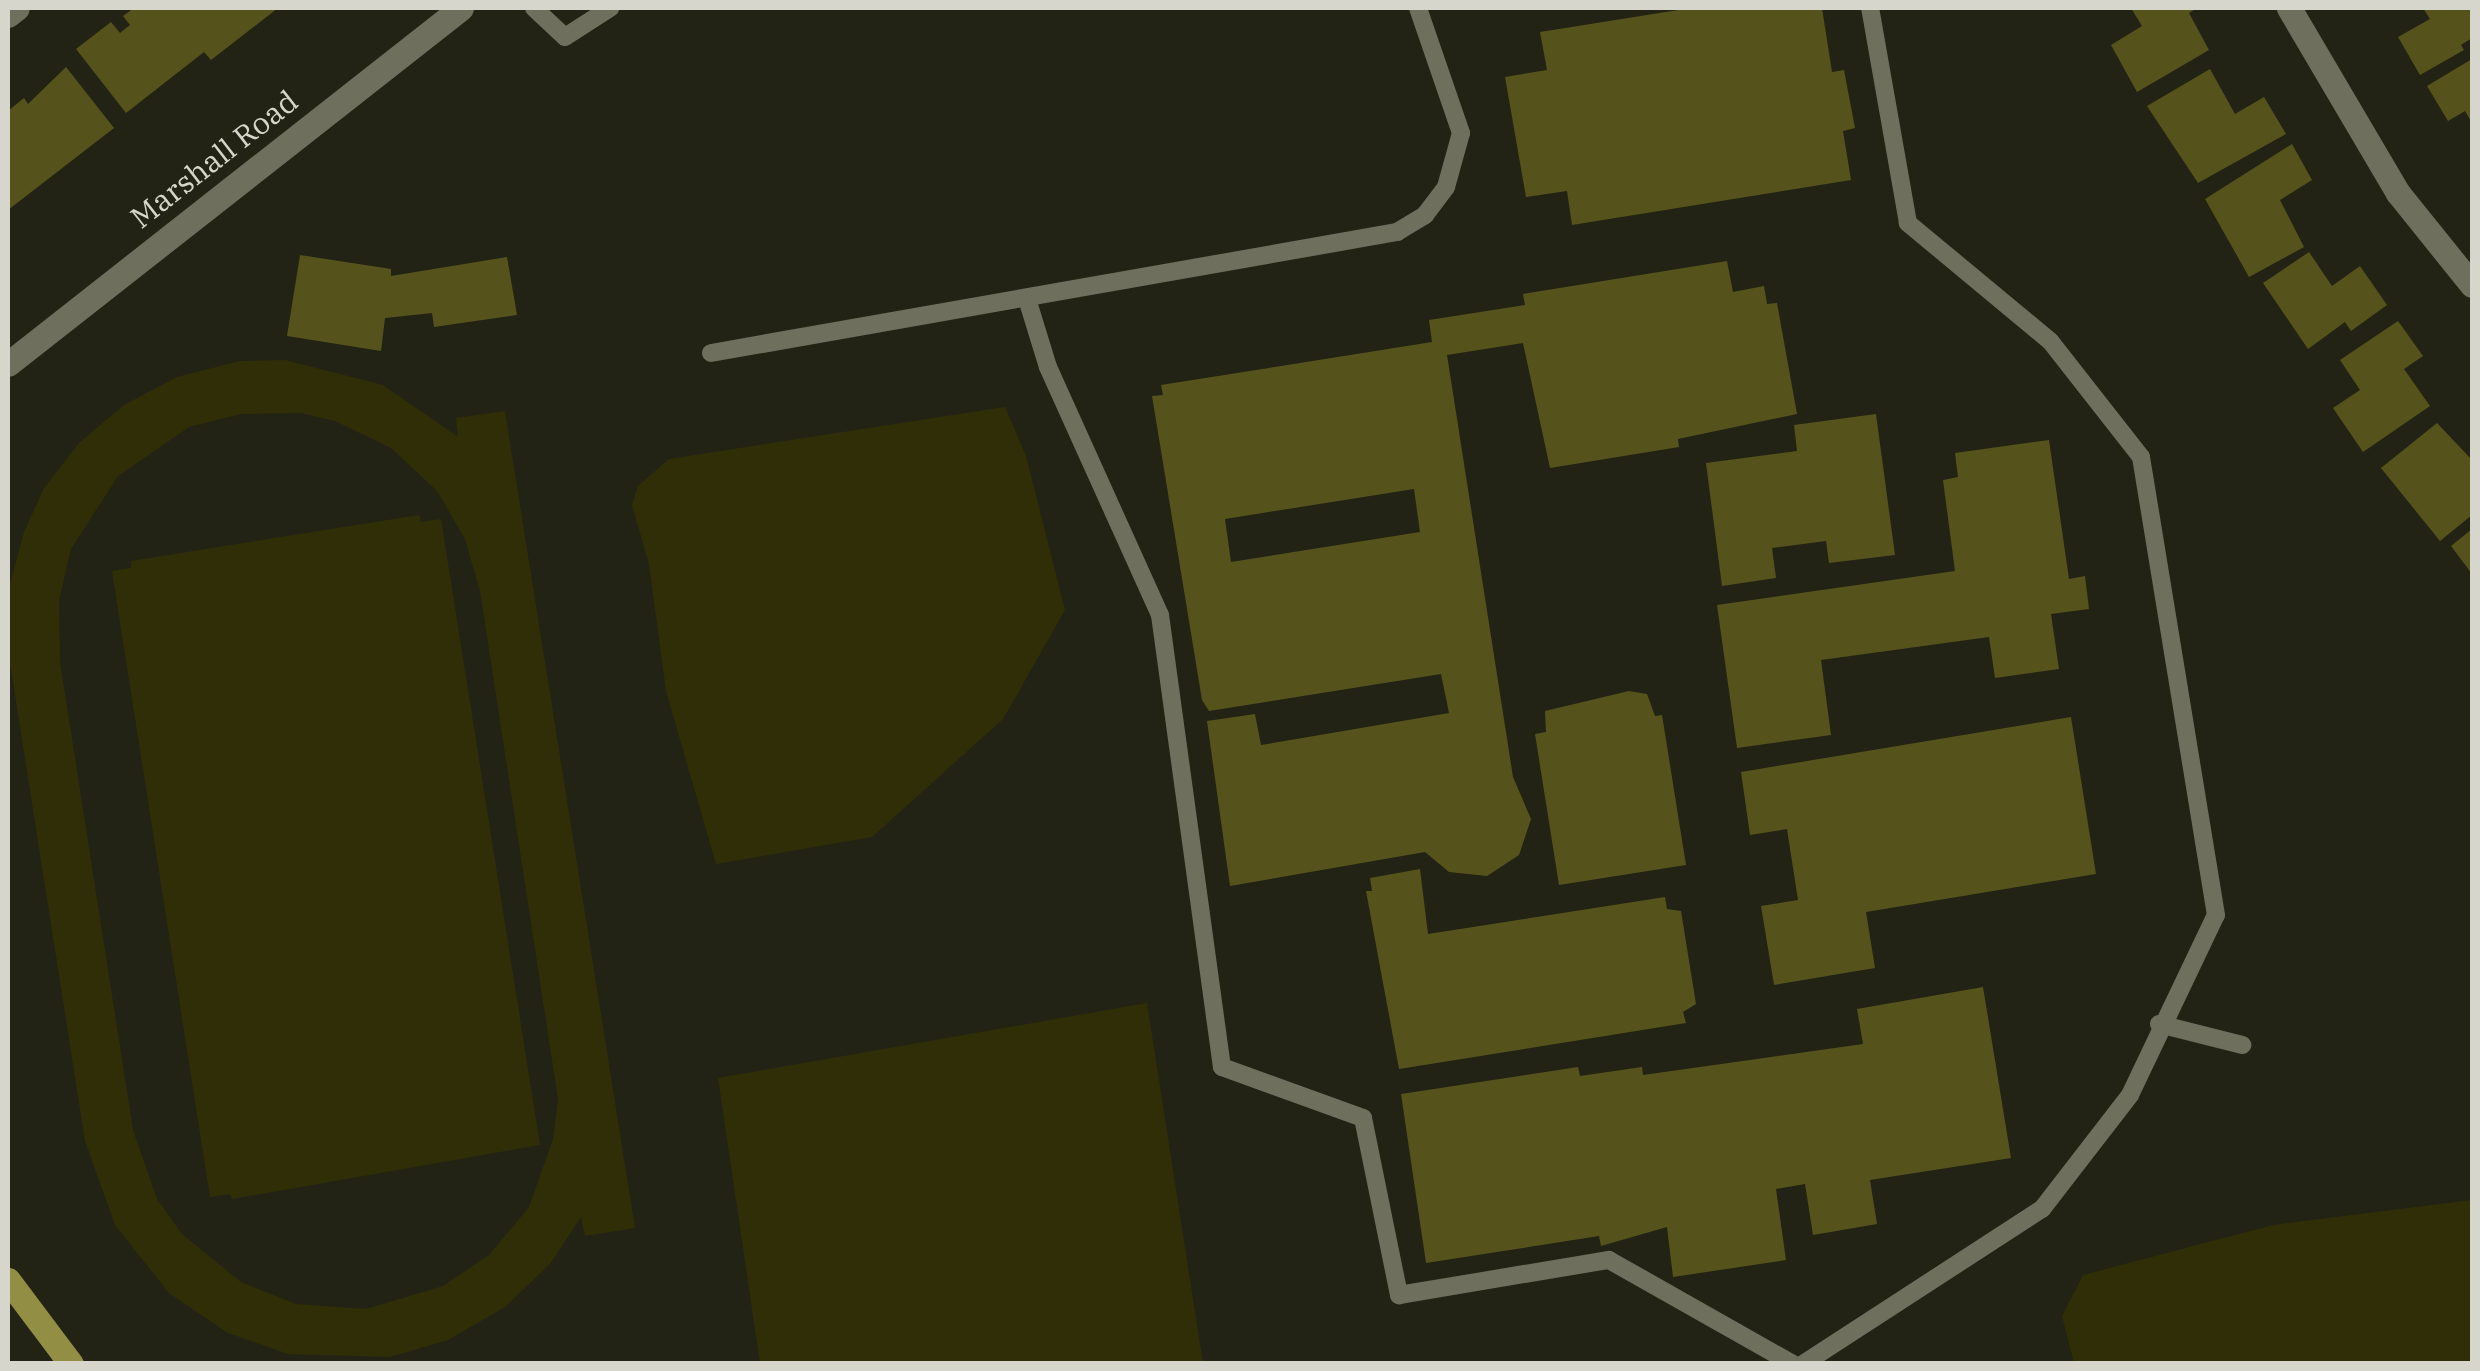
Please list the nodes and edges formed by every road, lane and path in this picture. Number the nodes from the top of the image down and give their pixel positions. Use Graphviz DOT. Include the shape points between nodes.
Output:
graph roads {
  1 [pos="17,8"];
  2 [pos="461,8"];
  3 [pos="534,8"];
  4 [pos="610,8"];
  5 [pos="1418,8"];
  6 [pos="1870,8"];
  7 [pos="2289,8"];
  8 [pos="8,15"];
  9 [pos="2472,285"];
  10 [pos="1028,302"];
  11 [pos="710,353"];
  12 [pos="8,362"];
  13 [pos="2159,1024"];
  14 [pos="2242,1044"];
  15 [pos="8,1280"];
  16 [pos="71,1364"];
  17 [pos="1793,1364"];
  18 [pos="1802,1364"];
  1 -- 8 [label="street"];
  2 -- 12 [label="street, Marshall Road"];
  3 -- 4 [label="lane" via="565,37"];
  5 -- 10 [label="lane" via="1461,133 1446,187 1425,216 1372,238 1176,266"];
  6 -- 13 [label="lane" via="1908,223 2050,341 2141,457 2216,916"];
  7 -- 9 [label="street" via="2398,193"];
  10 -- 11 [label="lane"];
  10 -- 17 [label="lane" via="1048,367 1160,615 1222,1067 1363,1118 1398,1294 1608,1260"];
  13 -- 14 [label="lane"];
  13 -- 18 [label="lane" via="2130,1095 2042,1210"];
  15 -- 16 [label="main road"];
}
